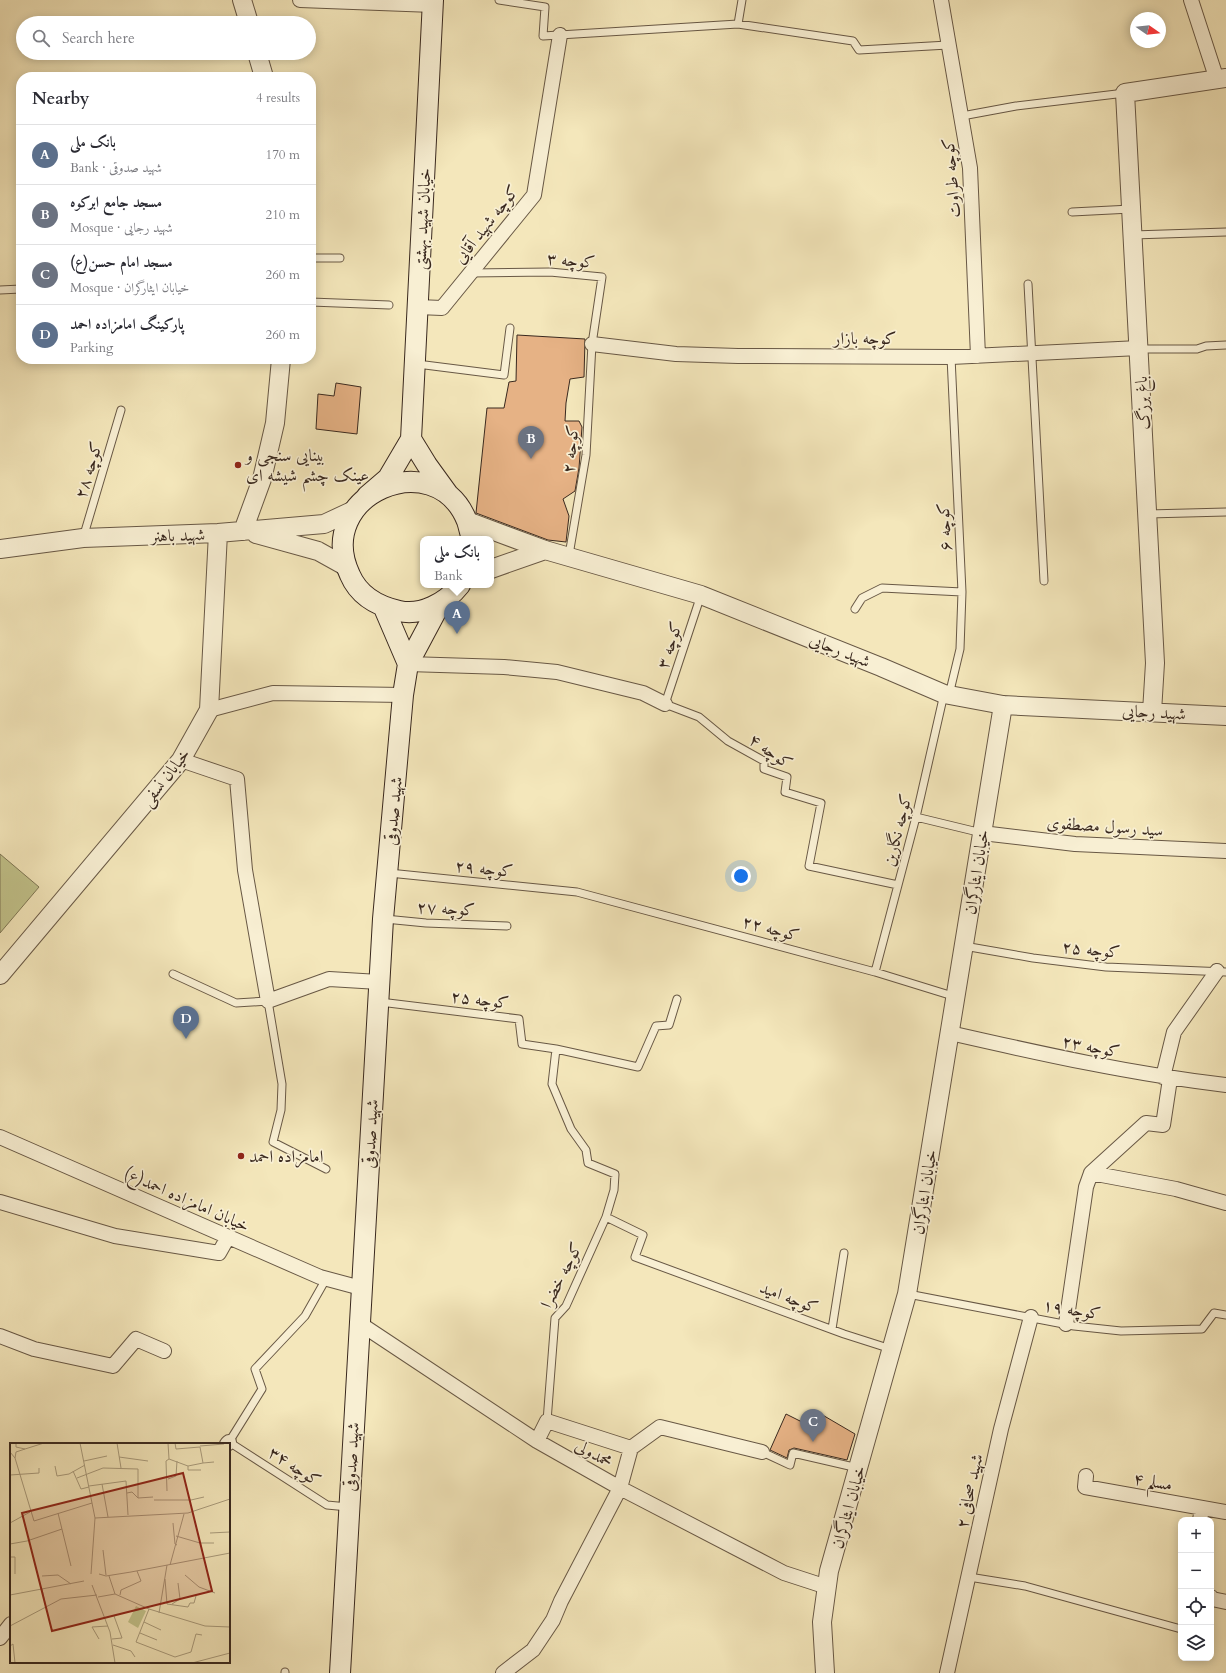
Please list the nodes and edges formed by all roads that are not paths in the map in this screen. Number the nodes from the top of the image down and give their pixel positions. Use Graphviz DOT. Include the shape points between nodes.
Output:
graph roads {
  1 [pos="242,0"];
  2 [pos="300,0"];
  3 [pos="499,0"];
  4 [pos="742,0"];
  5 [pos="941,0"];
  6 [pos="1191,0"];
  7 [pos="433,2"];
  8 [pos="247,16"];
  9 [pos="738,24"];
  10 [pos="560,35"];
  11 [pos="948,45"];
  12 [pos="259,60"];
  13 [pos="263,72"];
  14 [pos="1221,79"];
  15 [pos="1125,93"];
  16 [pos="962,116"];
  17 [pos="1131,209"];
  18 [pos="1072,212"];
  19 [pos="1226,232"];
  20 [pos="1133,235"];
  21 [pos="316,258"];
  22 [pos="340,258"];
  23 [pos="470,273"];
  24 [pos="1028,284"];
  25 [pos="16,289"];
  26 [pos="0,290"];
  27 [pos="316,302"];
  28 [pos="389,305"];
  29 [pos="418,307"];
  30 [pos="510,328"];
  31 [pos="592,344"];
  32 [pos="1226,345"];
  33 [pos="1139,348"];
  34 [pos="1032,353"];
  35 [pos="978,356"];
  36 [pos="951,357"];
  37 [pos="415,363"];
  38 [pos="280,364"];
  39 [pos="121,410"];
  40 [pos="411,439"];
  41 [pos="361,503"];
  42 [pos="456,503"];
  43 [pos="1226,512"];
  44 [pos="1147,514"];
  45 [pos="470,530"];
  46 [pos="243,531"];
  47 [pos="218,533"];
  48 [pos="492,536"];
  49 [pos="494,536"];
  50 [pos="83,538"];
  51 [pos="0,549"];
  52 [pos="545,550"];
  53 [pos="569,555"];
  54 [pos="345,566"];
  55 [pos="494,567"];
  56 [pos="1044,581"];
  57 [pos="457,588"];
  58 [pos="962,592"];
  59 [pos="701,594"];
  60 [pos="440,604"];
  61 [pos="384,608"];
  62 [pos="855,609"];
  63 [pos="408,664"];
  64 [pos="946,694"];
  65 [pos="403,695"];
  66 [pos="665,704"];
  67 [pos="1003,705"];
  68 [pos="209,710"];
  69 [pos="1152,712"];
  70 [pos="1226,716"];
  71 [pos="181,760"];
  72 [pos="916,817"];
  73 [pos="982,833"];
  74 [pos="1226,852"];
  75 [pos="387,873"];
  76 [pos="898,885"];
  77 [pos="577,892"];
  78 [pos="383,919"];
  79 [pos="507,926"];
  80 [pos="964,946"];
  81 [pos="875,972"];
  82 [pos="1221,972"];
  83 [pos="173,974"];
  84 [pos="0,975"];
  85 [pos="379,992"];
  86 [pos="956,997"];
  87 [pos="677,999"];
  88 [pos="268,1000"];
  89 [pos="950,1033"];
  90 [pos="556,1048"];
  91 [pos="1167,1078"];
  92 [pos="1226,1085"];
  93 [pos="0,1137"];
  94 [pos="326,1169"];
  95 [pos="1092,1172"];
  96 [pos="0,1202"];
  97 [pos="1226,1202"];
  98 [pos="606,1217"];
  99 [pos="228,1237"];
  100 [pos="844,1253"];
  101 [pos="326,1279"];
  102 [pos="361,1288"];
  103 [pos="907,1294"];
  104 [pos="1226,1315"];
  105 [pos="1031,1317"];
  106 [pos="359,1323"];
  107 [pos="1066,1324"];
  108 [pos="832,1329"];
  109 [pos="0,1336"];
  110 [pos="893,1350"];
  111 [pos="164,1351"];
  112 [pos="547,1421"];
  113 [pos="537,1441"];
  114 [pos="228,1443"];
  115 [pos="230,1444"];
  116 [pos="631,1448"];
  117 [pos="762,1452"];
  118 [pos="859,1468"];
  119 [pos="1086,1476"];
  120 [pos="620,1488"];
  121 [pos="348,1507"];
  122 [pos="1226,1512"];
  123 [pos="1201,1514"];
  124 [pos="969,1577"];
  125 [pos="827,1587"];
  126 [pos="1214,1599"];
  127 [pos="1226,1602"];
  128 [pos="10,1625"];
  129 [pos="1178,1628"];
  130 [pos="0,1638"];
  131 [pos="340,1673"];
  132 [pos="503,1673"];
  133 [pos="825,1673"];
  134 [pos="947,1673"];
  1 -- 8 [label="street"];
  2 -- 7 [label="street"];
  3 -- 10 [label="lane" via="546,7 543,36"];
  4 -- 9 [label="lane"];
  5 -- 11 [label="street, کوچه طراوت"];
  6 -- 14 [label="street"];
  7 -- 29 [label="main road, خیابان شهید بهشتی"];
  9 -- 10 [label="lane"];
  9 -- 11 [label="lane" via="853,41 858,50"];
  10 -- 23 [label="street, کوچه شهید آقایی" via="534,195"];
  11 -- 16 [label="street, کوچه طراوت"];
  12 -- 13 [label="street"];
  14 -- 15 [label="street"];
  15 -- 16 [label="lane" via="1016,106"];
  15 -- 17 [label="street, باغ برزگ"];
  16 -- 35 [label="street, کوچه طراوت" via="970,168"];
  17 -- 18 [label="lane"];
  17 -- 20 [label="street, باغ برزگ"];
  19 -- 20 [label="lane"];
  20 -- 33 [label="street, باغ برزگ"];
  21 -- 22 [label="lane"];
  23 -- 29 [label="street, کوچه شهید آقایی" via="442,308"];
  23 -- 31 [label="lane, کوچه ۳" via="550,272 602,277"];
  24 -- 34 [label="lane"];
  25 -- 26 [label="lane"];
  27 -- 28 [label="lane"];
  29 -- 37 [label="main road, خیابان شهید بهشتی"];
  30 -- 37 [label="lane" via="504,375"];
  31 -- 36 [label="street, کوچه بازار" via="676,354"];
  31 -- 53 [label="lane, کوچه ۲" via="586,455"];
  32 -- 33 [label="lane" via="1197,349"];
  33 -- 34 [label="street, کوچه بازار"];
  33 -- 44 [label="street, باغ برزگ"];
  34 -- 35 [label="street, کوچه بازار"];
  34 -- 56 [label="lane"];
  35 -- 36 [label="street, کوچه بازار"];
  36 -- 58 [label="lane, کوچه ۶"];
  37 -- 40 [label="main road, خیابان شهید بهشتی"];
  38 -- 46 [label="street" via="274,423 262,479"];
  39 -- 50 [label="lane, کوچه ۲۸"];
  40 -- 41 [label="main road" via="388,478"];
  40 -- 42 [label="main road"];
  41 -- 42 [label="main road" via="384,486 403,482 423,484 441,491"];
  41 -- 46 [label="street, شهید باهنر" via="324,524"];
  41 -- 54 [label="main road" via="346,528 343,547"];
  42 -- 45 [label="main road"];
  43 -- 44 [label="lane"];
  44 -- 69 [label="street, باغ برزگ" via="1155,663"];
  45 -- 48 [label="street, شهید رجایی"];
  46 -- 47 [label="street, شهید باهنر"];
  46 -- 54 [label="street" via="318,551"];
  47 -- 50 [label="street, شهید باهنر"];
  47 -- 68 [label="street, خیابان نسفی"];
  49 -- 52 [label="street, شهید رجایی"];
  50 -- 51 [label="street, شهید باهنر"];
  52 -- 53 [label="street, شهید رجایی"];
  52 -- 55 [label="street"];
  53 -- 59 [label="street, شهید رجایی"];
  54 -- 61 [label="main road" via="354,584 367,598"];
  57 -- 60 [label="main road"];
  58 -- 62 [label="lane" via="882,588 862,598"];
  58 -- 64 [label="lane, کوچه ۶" via="960,649"];
  59 -- 64 [label="street, شهید رجایی"];
  59 -- 66 [label="lane, کوچه ۳"];
  60 -- 61 [label="main road" via="402,612"];
  60 -- 63 [label="main road, شهید صدوقی"];
  61 -- 63 [label="main road"];
  63 -- 65 [label="main road, شهید صدوقی"];
  63 -- 66 [label="street" via="504,666 557,672 643,693"];
  64 -- 67 [label="street, شهید رجایی"];
  64 -- 72 [label="lane, کوچه نگارین"];
  65 -- 68 [label="street" via="273,693"];
  65 -- 75 [label="main road, شهید صدوقی"];
  66 -- 76 [label="lane, کوچه ۴" via="699,717 728,741 764,760 764,769 787,777 785,792 821,803 809,866"];
  67 -- 69 [label="street, شهید رجایی"];
  67 -- 73 [label="street, خیابان ایثارگران"];
  68 -- 71 [label="street, خیابان نسفی"];
  69 -- 70 [label="street, شهید رجایی"];
  71 -- 84 [label="street, خیابان نسفی"];
  71 -- 88 [label="street" via="237,779 245,870"];
  72 -- 73 [label="lane"];
  72 -- 76 [label="lane, کوچه نگارین"];
  73 -- 74 [label="street, سید رسول مصطفوی" via="1075,844"];
  73 -- 80 [label="street, خیابان ایثارگران"];
  75 -- 77 [label="lane, کوچه ۲۹"];
  75 -- 78 [label="main road, شهید صدوقی"];
  76 -- 81 [label="lane, کوچه نگارین"];
  77 -- 81 [label="lane, کوچه ۲۲"];
  78 -- 79 [label="lane, کوچه ۲۷"];
  78 -- 85 [label="main road, شهید صدوقی"];
  80 -- 82 [label="lane, کوچه ۲۵" via="1106,967"];
  80 -- 86 [label="street, خیابان ایثارگران"];
  81 -- 86 [label="lane, کوچه ۲۲"];
  82 -- 91 [label="street" via="1174,1032"];
  83 -- 88 [label="lane" via="236,1003"];
  85 -- 88 [label="street" via="329,979"];
  85 -- 90 [label="lane, کوچه ۲۵" via="519,1019 522,1044"];
  85 -- 102 [label="main road, شهید صدوقی"];
  86 -- 89 [label="street, خیابان ایثارگران"];
  87 -- 90 [label="lane" via="669,1025 656,1026 638,1067"];
  88 -- 94 [label="lane" via="282,1084 281,1110 273,1142"];
  89 -- 91 [label="street, کوچه ۲۳" via="1080,1063"];
  89 -- 103 [label="street, خیابان ایثارگران"];
  90 -- 98 [label="lane, کوچه خضرا" via="552,1084 572,1129 586,1150 588,1163 615,1174 614,1190"];
  91 -- 92 [label="street, کوچه ۲۳"];
  91 -- 95 [label="street" via="1163,1124 1146,1124"];
  93 -- 99 [label="street, خیابان امامزاده احمد(ع)"];
  95 -- 97 [label="street"];
  95 -- 107 [label="street" via="1086,1187"];
  96 -- 99 [label="street" via="115,1236 219,1253"];
  98 -- 108 [label="lane, کوچه امید" via="643,1235 635,1257"];
  98 -- 112 [label="lane, کوچه خضرا" via="566,1306 555,1318"];
  99 -- 101 [label="street, خیابان امامزاده احمد(ع)"];
  100 -- 108 [label="lane"];
  101 -- 102 [label="street, خیابان امامزاده احمد(ع)"];
  101 -- 114 [label="lane" via="305,1316 255,1369 262,1389"];
  102 -- 106 [label="main road, شهید صدوقی"];
  103 -- 105 [label="lane, کوچه ۱۹"];
  103 -- 110 [label="street, خیابان ایثارگران"];
  104 -- 107 [label="lane, کوچه ۱۹" via="1214,1313 1202,1329 1121,1331"];
  105 -- 107 [label="lane, کوچه ۱۹"];
  105 -- 124 [label="street, شهید صحافی ۲" via="1002,1429"];
  106 -- 113 [label="street, محمدولی"];
  106 -- 121 [label="main road, شهید صدوقی"];
  108 -- 110 [label="lane, کوچه امید"];
  109 -- 111 [label="street" via="34,1349 113,1366 136,1339"];
  110 -- 118 [label="street, خیابان ایثارگران"];
  112 -- 113 [label="street"];
  112 -- 116 [label="street"];
  113 -- 120 [label="street, محمدولی"];
  115 -- 121 [label="lane, کوچه ۳۴" via="327,1505"];
  116 -- 117 [label="street" via="660,1427"];
  116 -- 120 [label="street"];
  117 -- 118 [label="lane" via="790,1465 793,1453"];
  118 -- 125 [label="street, خیابان ایثارگران" via="829,1571"];
  119 -- 123 [label="street, مسلم ۴" via="1085,1487"];
  120 -- 125 [label="street, محمدولی" via="784,1573"];
  120 -- 132 [label="street" via="553,1620 533,1650"];
  121 -- 131 [label="main road, شهید صدوقی"];
  122 -- 123 [label="street, مسلم ۴"];
  124 -- 129 [label="lane" via="1025,1586"];
  124 -- 134 [label="street, شهید صحافی ۲"];
  125 -- 133 [label="street, خیابان ایثارگران" via="822,1622"];
  126 -- 127 [label="street"];
  128 -- 130 [label="street"];
}
